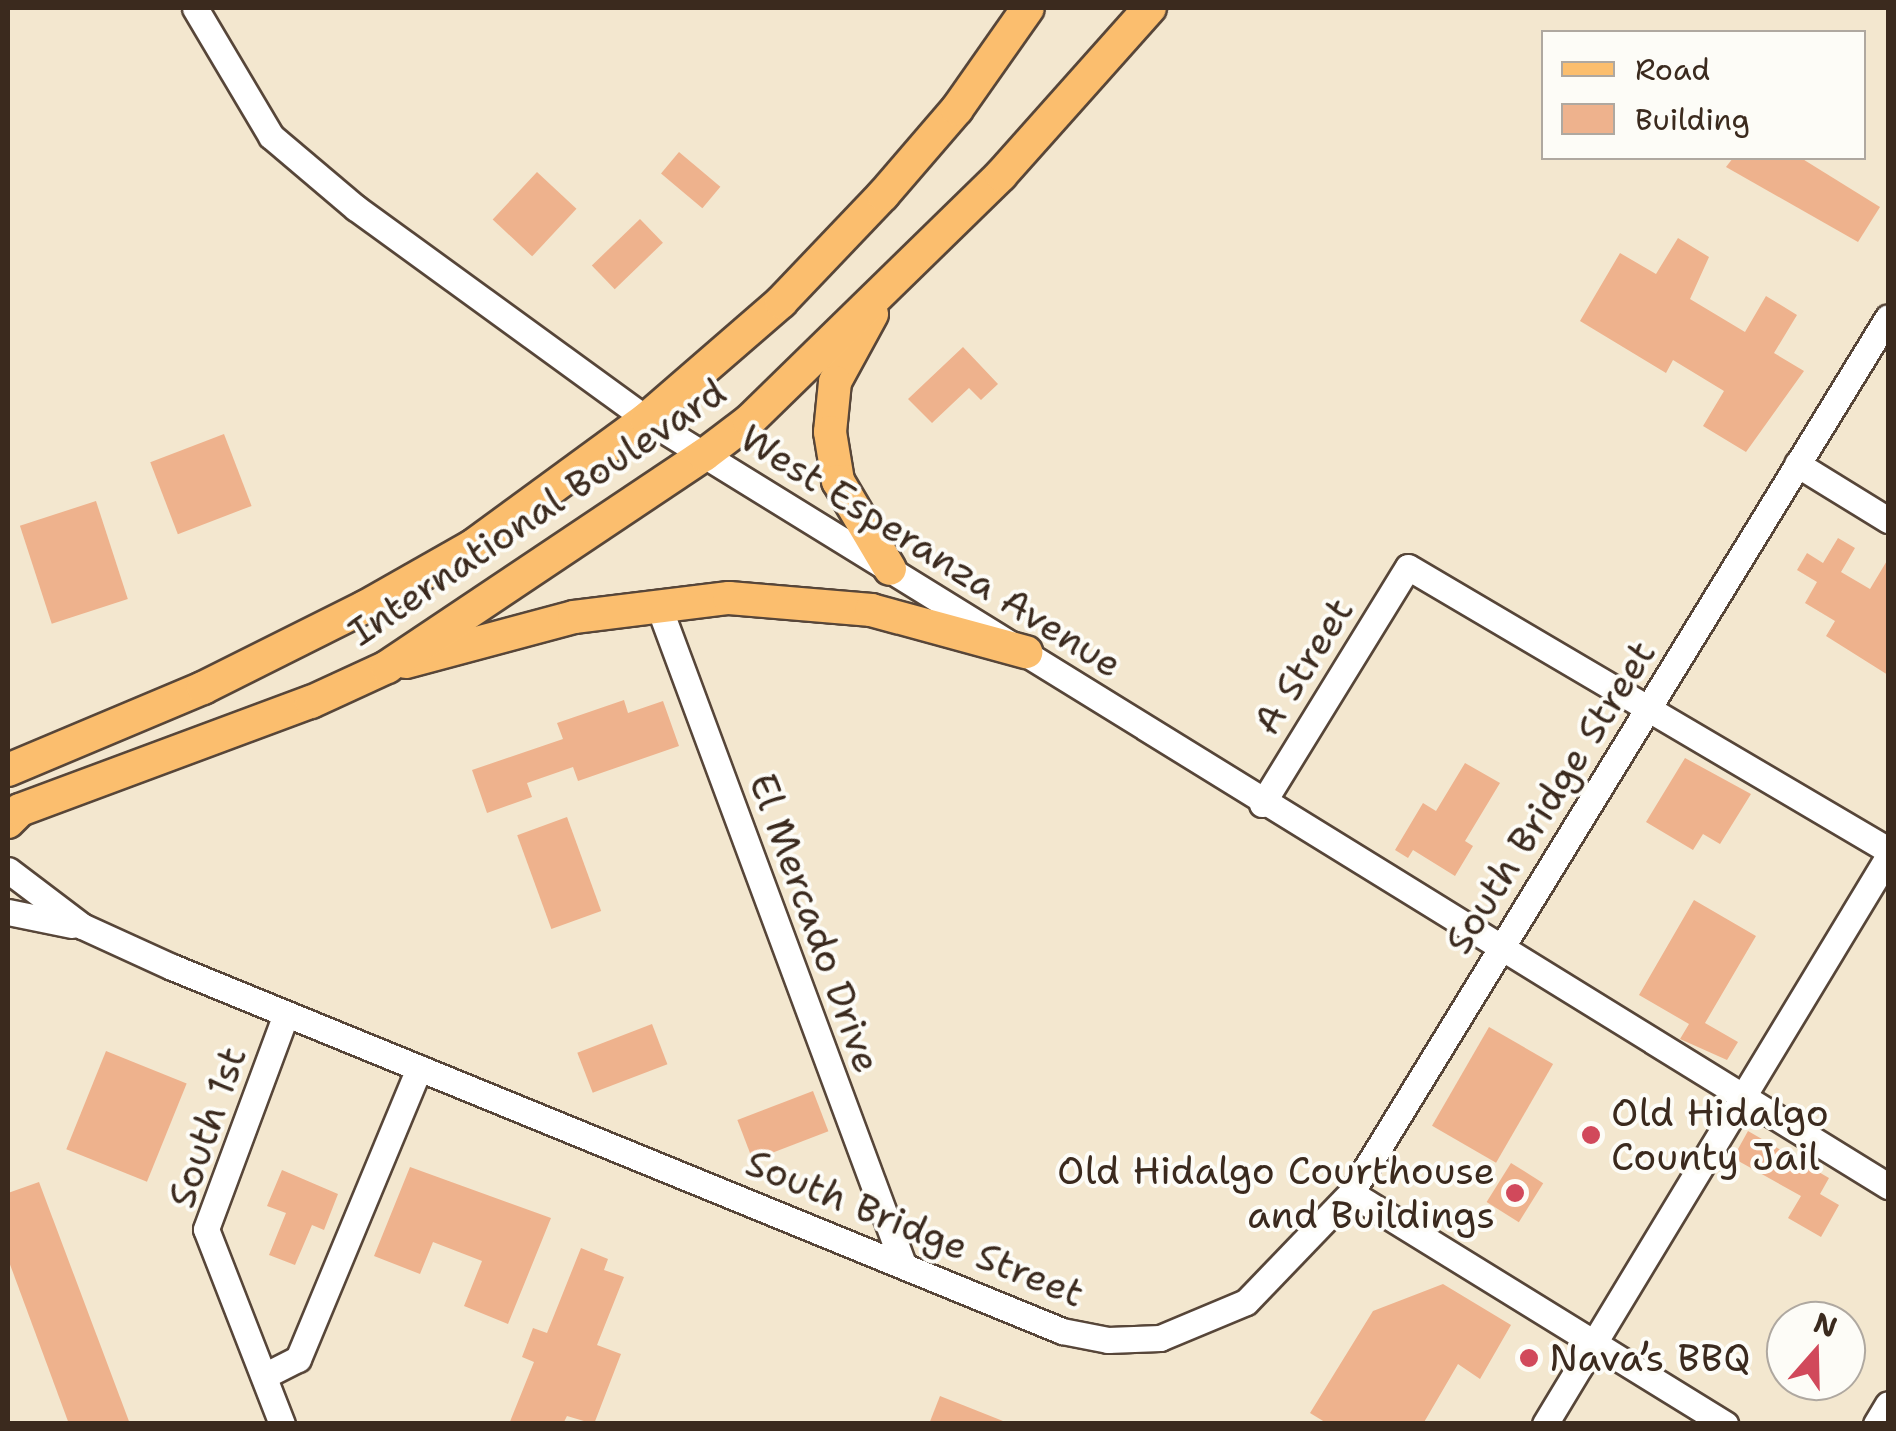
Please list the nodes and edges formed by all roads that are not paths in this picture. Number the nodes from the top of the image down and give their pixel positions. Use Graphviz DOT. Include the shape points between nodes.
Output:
graph roads {
  1 [pos="195,8"];
  2 [pos="1028,8"];
  3 [pos="1150,8"];
  4 [pos="890,284"];
  5 [pos="1888,317"];
  6 [pos="646,419"];
  7 [pos="704,455"];
  8 [pos="1797,464"];
  9 [pos="1888,520"];
  10 [pos="890,570"];
  11 [pos="659,607"];
  12 [pos="1026,652"];
  13 [pos="387,667"];
  14 [pos="1649,706"];
  15 [pos="8,770"];
  16 [pos="1262,804"];
  17 [pos="8,822"];
  18 [pos="1888,854"];
  19 [pos="8,870"];
  20 [pos="8,912"];
  21 [pos="82,926"];
  22 [pos="1499,948"];
  23 [pos="286,1014"];
  24 [pos="420,1068"];
  25 [pos="1743,1096"];
  26 [pos="1888,1186"];
  27 [pos="1351,1194"];
  28 [pos="903,1264"];
  29 [pos="1592,1342"];
  30 [pos="264,1376"];
  31 [pos="1888,1404"];
  32 [pos="282,1424"];
  33 [pos="1545,1424"];
  34 [pos="1726,1424"];
  35 [pos="1876,1424"];
  1 -- 6 [label="street, West Esperanza Avenue" via="271,136 356,208"];
  2 -- 6 [label="main road, International Boulevard" via="957,108 883,195 782,302"];
  3 -- 4 [label="main road, International Boulevard" via="1082,89"];
  4 -- 7 [label="main road, International Boulevard" via="749,422"];
  4 -- 10 [label="main road" via="835,382 830,432 844,494"];
  5 -- 8 [label="street, South Bridge Street"];
  6 -- 7 [label="street, West Esperanza Avenue"];
  6 -- 15 [label="main road, International Boulevard" via="474,546 366,607 171,702"];
  7 -- 10 [label="street, West Esperanza Avenue"];
  7 -- 13 [label="main road, International Boulevard"];
  8 -- 9 [label="street"];
  8 -- 14 [label="street, South Bridge Street"];
  10 -- 12 [label="street, West Esperanza Avenue"];
  11 -- 12 [label="main road" via="729,598 871,610"];
  11 -- 13 [label="main road" via="574,617"];
  11 -- 28 [label="street, El Mercado Drive"];
  12 -- 16 [label="street, West Esperanza Avenue"];
  13 -- 17 [label="main road, International Boulevard" via="311,702 20,810"];
  14 -- 16 [label="street, A Street" via="1408,567"];
  14 -- 18 [label="street"];
  14 -- 22 [label="street, South Bridge Street"];
  16 -- 22 [label="street, West Esperanza Avenue"];
  18 -- 25 [label="street"];
  19 -- 21 [label="street, South Bridge Street"];
  20 -- 21 [label="street, South Bridge Street"];
  21 -- 23 [label="street, South Bridge Street"];
  22 -- 25 [label="street, West Esperanza Avenue"];
  22 -- 27 [label="street, South Bridge Street"];
  23 -- 24 [label="street, South Bridge Street"];
  23 -- 30 [label="street, South 1st" via="206,1229"];
  24 -- 28 [label="street, South Bridge Street"];
  24 -- 30 [label="street" via="298,1358"];
  25 -- 26 [label="street, West Esperanza Avenue"];
  25 -- 29 [label="street"];
  27 -- 28 [label="street, South Bridge Street" via="1246,1302 1160,1338 1108,1340 1062,1332"];
  27 -- 29 [label="street"];
  29 -- 33 [label="street"];
  29 -- 34 [label="street"];
  30 -- 32 [label="street, South 1st"];
  31 -- 35 [label="street"];
}
